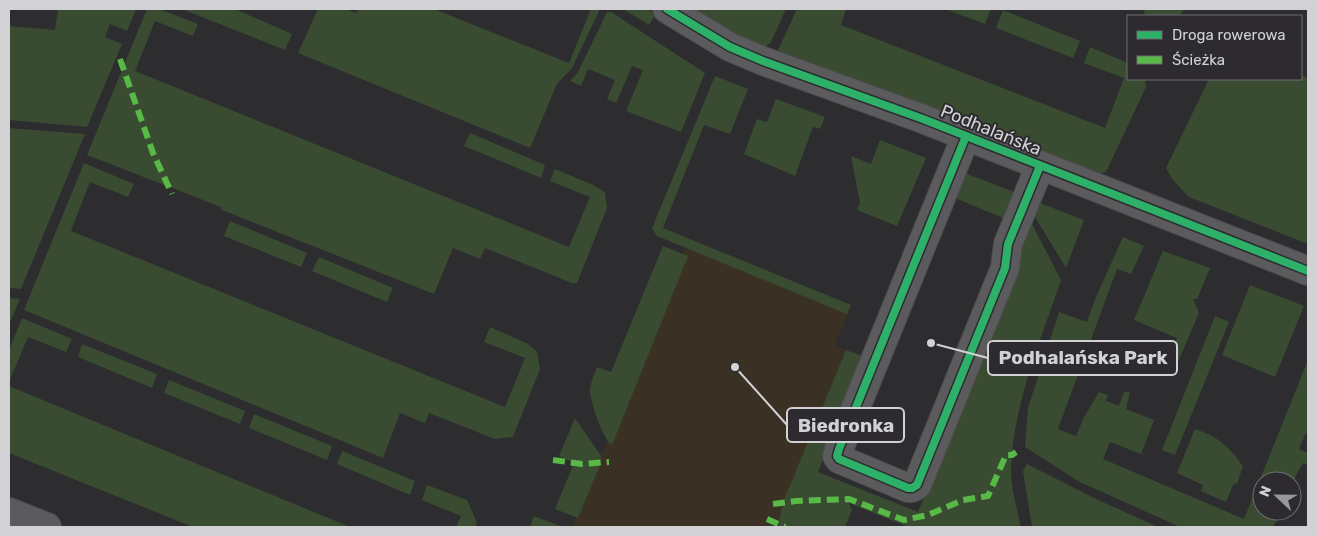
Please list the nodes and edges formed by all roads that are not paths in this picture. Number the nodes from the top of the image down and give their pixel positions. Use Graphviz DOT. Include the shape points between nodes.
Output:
graph roads {
  1 [pos="667,9"];
  2 [pos="966,136"];
  3 [pos="1040,166"];
  4 [pos="1308,271"];
  5 [pos="9,512"];
  6 [pos="46,527"];
  1 -- 2 [label="street, Podhalańska" via="730,47"];
  2 -- 3 [label="street, Podhalańska"];
  2 -- 3 [label="street" via="839,449 839,459 848,465 908,488 917,484 1005,268 1008,244"];
  3 -- 4 [label="street, Podhalańska"];
  5 -- 6 [label="street"];
}
